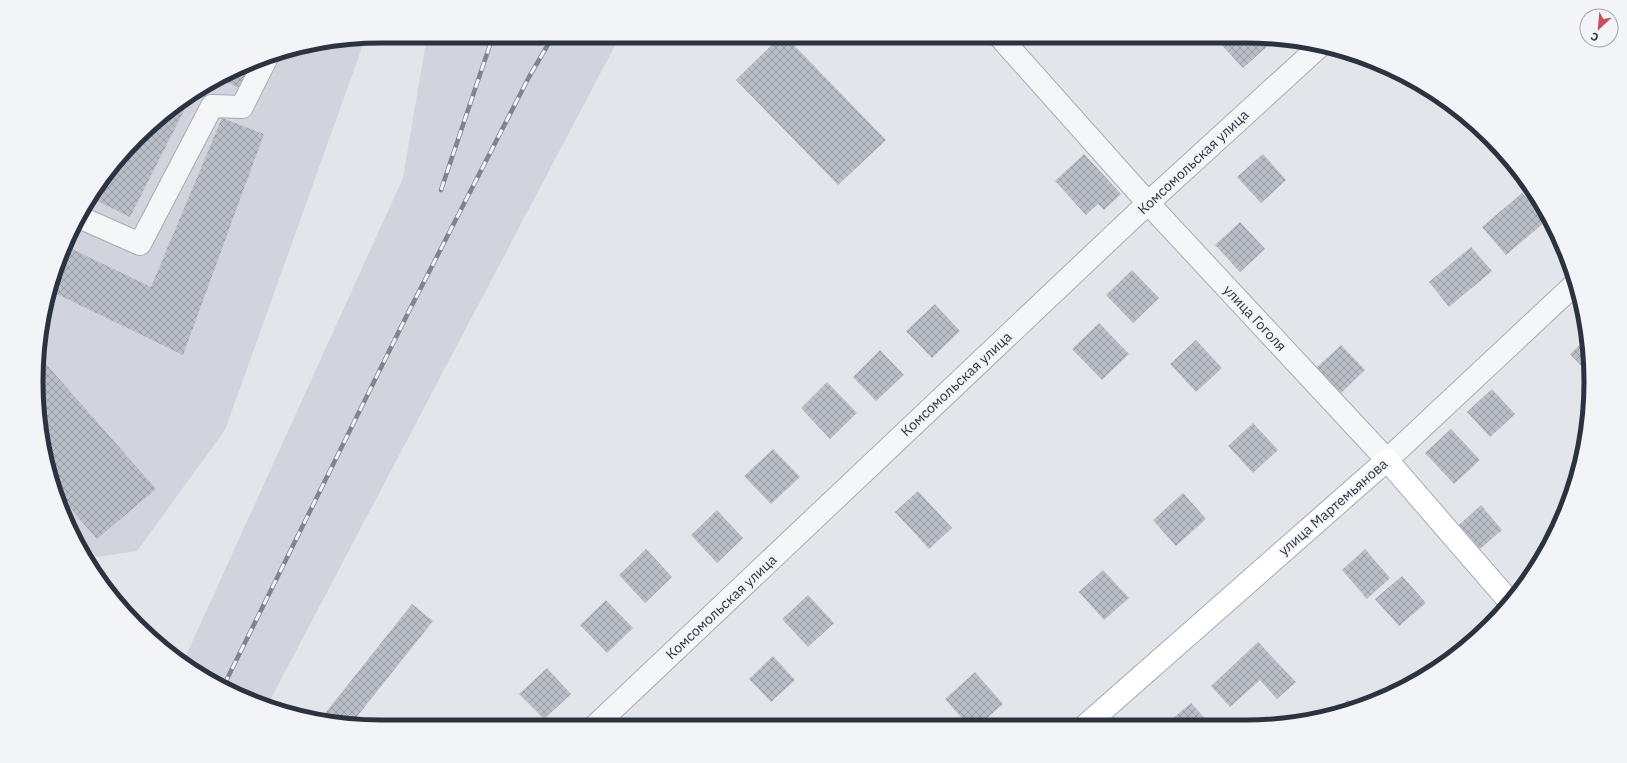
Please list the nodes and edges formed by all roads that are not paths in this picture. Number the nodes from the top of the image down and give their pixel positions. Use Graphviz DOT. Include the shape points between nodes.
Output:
graph roads {
  1 [pos="1005,43"];
  2 [pos="1315,51"];
  3 [pos="263,65"];
  4 [pos="1148,203"];
  5 [pos="84,219"];
  6 [pos="1570,288"];
  7 [pos="1386,460"];
  8 [pos="1506,598"];
  9 [pos="601,720"];
  10 [pos="1092,720"];
  1 -- 4 [label="street, улица Гоголя"];
  2 -- 4 [label="street, Комсомольская улица"];
  3 -- 5 [label="street" via="242,107 212,106 140,244"];
  4 -- 7 [label="street, улица Гоголя"];
  4 -- 9 [label="street, Комсомольская улица"];
  6 -- 7 [label="street, улица Мартемьянова"];
  7 -- 8 [label="main road, улица Гоголя"];
  7 -- 10 [label="main road, улица Мартемьянова"];
}
